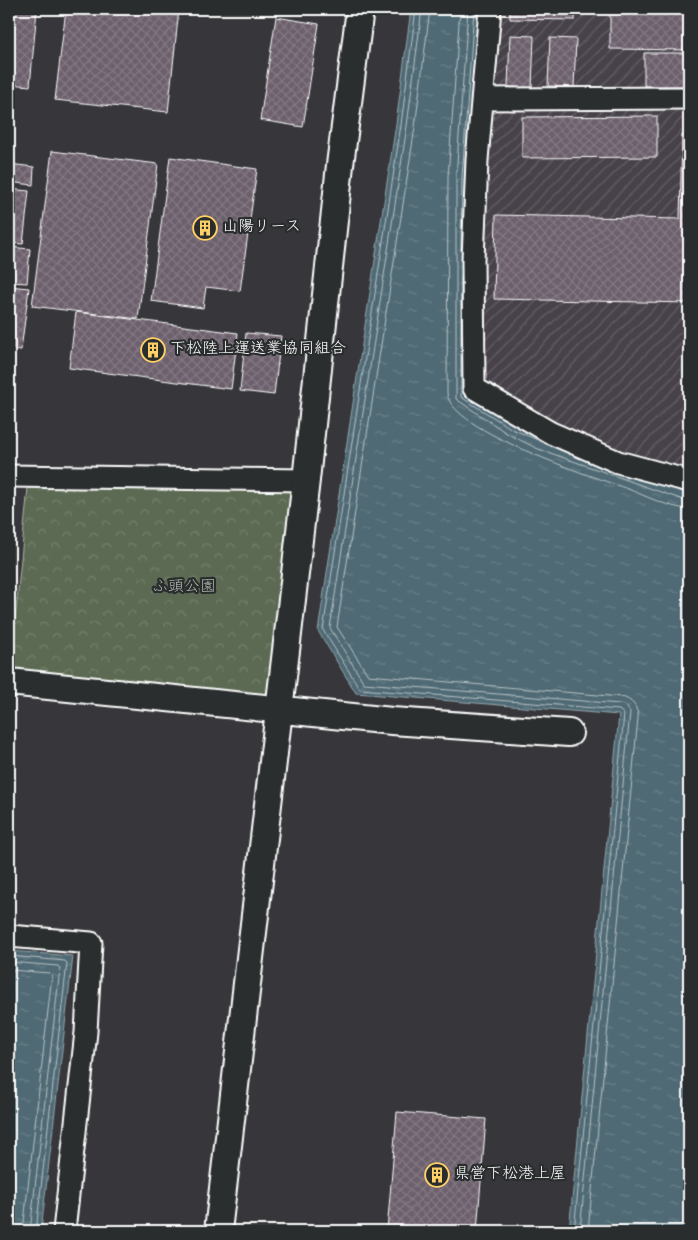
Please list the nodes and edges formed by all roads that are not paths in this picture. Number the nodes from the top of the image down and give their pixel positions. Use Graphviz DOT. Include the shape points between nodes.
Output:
graph roads {
  1 [pos="360,9"];
  2 [pos="490,9"];
  3 [pos="689,98"];
  4 [pos="482,99"];
  5 [pos="9,476"];
  6 [pos="306,480"];
  7 [pos="689,481"];
  8 [pos="9,682"];
  9 [pos="278,709"];
  10 [pos="569,733"];
  11 [pos="9,936"];
  12 [pos="64,1231"];
  13 [pos="218,1231"];
  1 -- 6 [label="street"];
  2 -- 4 [label="street"];
  3 -- 4 [label="street"];
  4 -- 7 [label="street" via="472,260 474,388 552,432 618,462"];
  5 -- 6 [label="street"];
  6 -- 9 [label="street"];
  8 -- 9 [label="street"];
  9 -- 10 [label="street" via="392,721"];
  9 -- 13 [label="street"];
  11 -- 12 [label="street" via="91,943 82,1067"];
}
